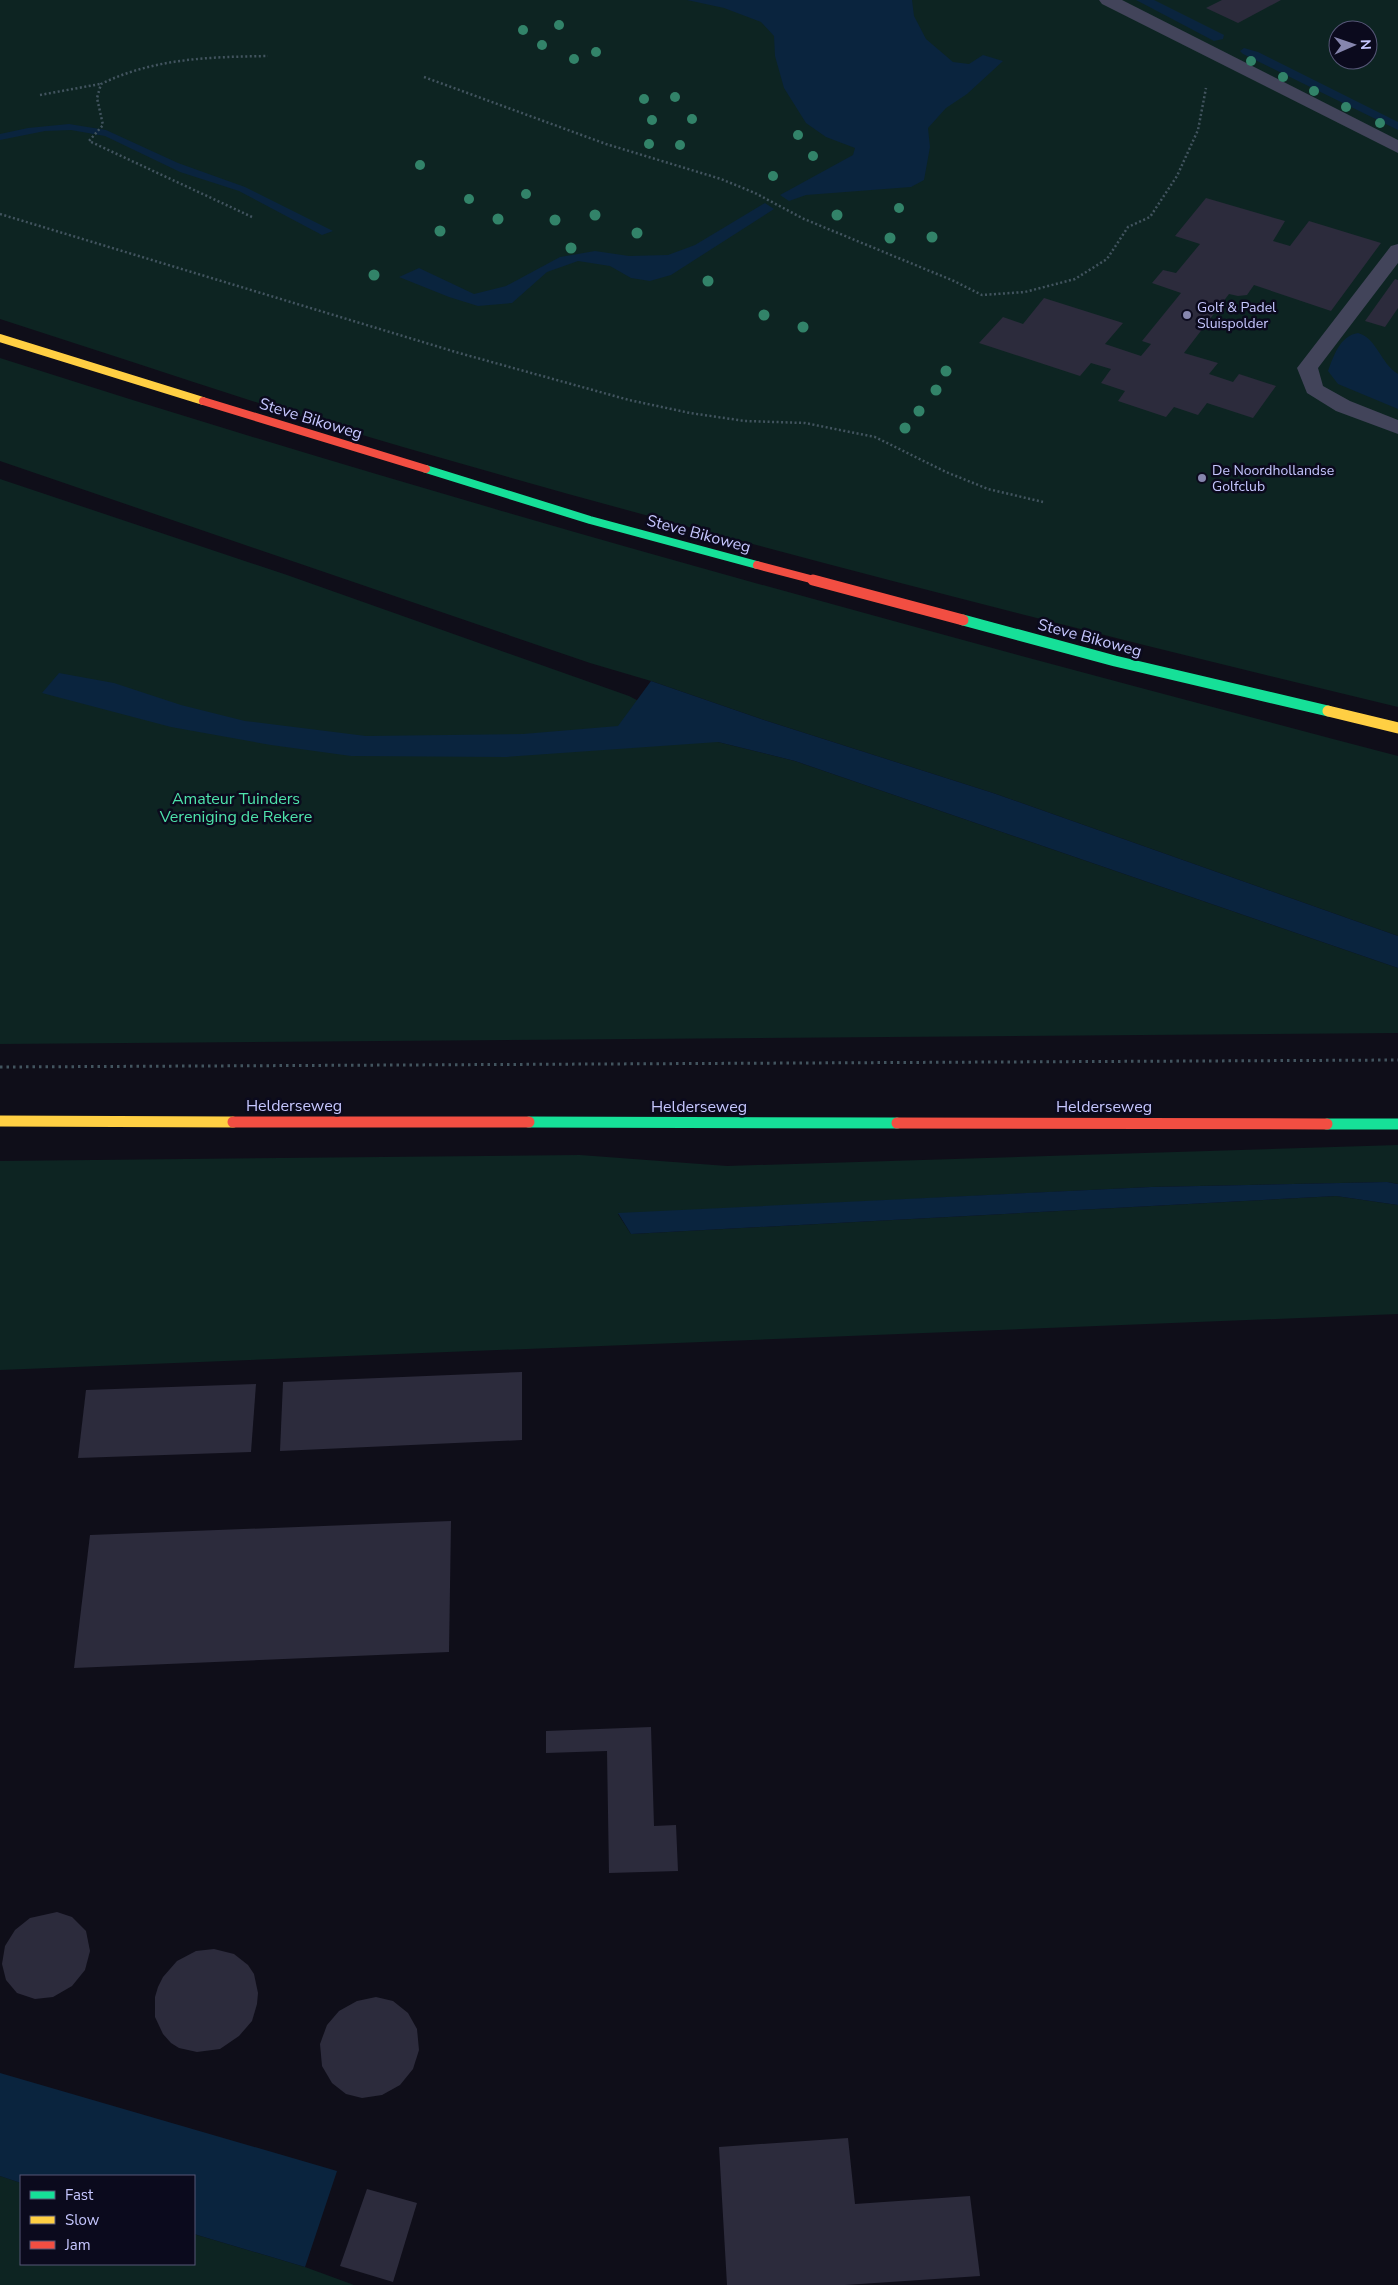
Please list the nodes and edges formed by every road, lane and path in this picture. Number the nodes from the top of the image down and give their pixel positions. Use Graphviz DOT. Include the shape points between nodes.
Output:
graph roads {
  1 [pos="1108,0"];
  2 [pos="1212,53"];
  3 [pos="268,56"];
  4 [pos="424,77"];
  5 [pos="101,84"];
  6 [pos="40,94"];
  7 [pos="1398,147"];
  8 [pos="0,214"];
  9 [pos="252,216"];
  10 [pos="1398,250"];
  11 [pos="0,338"];
  12 [pos="1398,427"];
  13 [pos="1043,502"];
  14 [pos="1398,728"];
  15 [pos="1398,1060"];
  16 [pos="0,1067"];
  17 [pos="0,1121"];
  18 [pos="1398,1124"];
  1 -- 2 [label="lane"];
  2 -- 4 [label="path" via="1198,130 1177,176 1150,217 1128,227 1107,259 1075,279 1025,292 982,295 804,219 730,183 606,144"];
  2 -- 7 [label="lane"];
  3 -- 5 [label="path" via="159,62 119,74"];
  5 -- 6 [label="path"];
  5 -- 9 [label="path" via="97,98 103,125 89,141"];
  8 -- 13 [label="path" via="459,353 629,400 690,413 805,423 875,437 988,489"];
  10 -- 12 [label="lane" via="1307,368 1314,389 1343,406"];
  11 -- 14 [label="main road, Steve Bikoweg" via="590,520 1115,661"];
  15 -- 16 [label="path"];
  17 -- 18 [label="main road, Helderseweg"];
}
